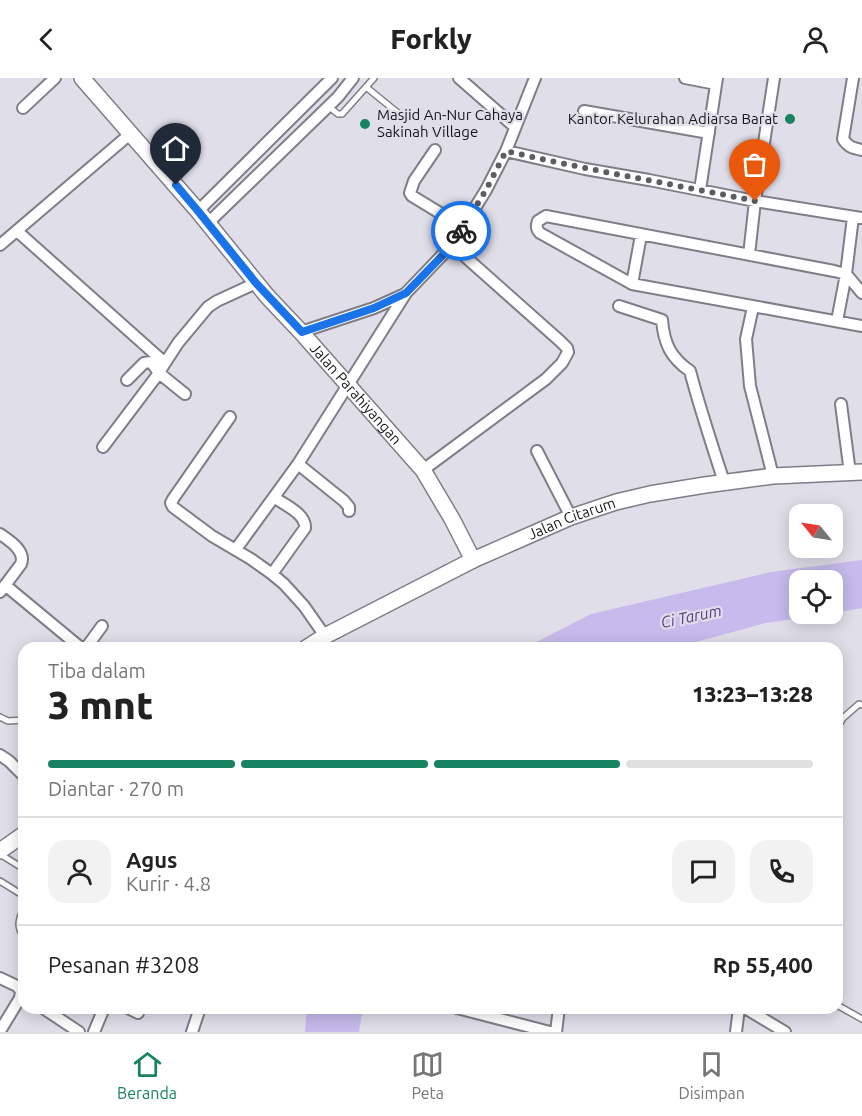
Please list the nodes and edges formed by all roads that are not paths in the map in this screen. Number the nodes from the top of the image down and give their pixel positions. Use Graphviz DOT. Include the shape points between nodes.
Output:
graph roads {
  1 [pos="55,78"];
  2 [pos="81,78"];
  3 [pos="354,78"];
  4 [pos="373,78"];
  5 [pos="459,78"];
  6 [pos="535,78"];
  7 [pos="685,78"];
  8 [pos="774,78"];
  9 [pos="854,78"];
  10 [pos="326,80"];
  11 [pos="717,81"];
  12 [pos="366,87"];
  13 [pos="338,97"];
  14 [pos="328,106"];
  15 [pos="23,108"];
  16 [pos="584,111"];
  17 [pos="398,113"];
  18 [pos="515,127"];
  19 [pos="130,134"];
  20 [pos="709,134"];
  21 [pos="435,150"];
  22 [pos="862,150"];
  23 [pos="506,151"];
  24 [pos="700,190"];
  25 [pos="755,201"];
  26 [pos="859,215"];
  27 [pos="203,217"];
  28 [pos="463,228"];
  29 [pos="17,231"];
  30 [pos="641,235"];
  31 [pos="0,245"];
  32 [pos="452,245"];
  33 [pos="748,255"];
  34 [pos="846,274"];
  35 [pos="256,283"];
  36 [pos="632,284"];
  37 [pos="406,293"];
  38 [pos="862,293"];
  39 [pos="619,306"];
  40 [pos="753,307"];
  41 [pos="837,321"];
  42 [pos="862,326"];
  43 [pos="302,332"];
  44 [pos="165,363"];
  45 [pos="159,373"];
  46 [pos="127,380"];
  47 [pos="348,387"];
  48 [pos="185,394"];
  49 [pos="841,404"];
  50 [pos="230,417"];
  51 [pos="103,447"];
  52 [pos="537,451"];
  53 [pos="298,464"];
  54 [pos="423,470"];
  55 [pos="856,472"];
  56 [pos="773,476"];
  57 [pos="724,482"];
  58 [pos="275,498"];
  59 [pos="349,511"];
  60 [pos="571,517"];
  61 [pos="0,534"];
  62 [pos="236,549"];
  63 [pos="473,560"];
  64 [pos="272,574"];
  65 [pos="3,589"];
  66 [pos="102,626"];
  67 [pos="326,636"];
  68 [pos="73,642"];
  69 [pos="90,642"];
  70 [pos="316,642"];
  71 [pos="862,705"];
  72 [pos="0,717"];
  73 [pos="843,718"];
  74 [pos="18,720"];
  75 [pos="0,754"];
  76 [pos="18,770"];
  77 [pos="18,839"];
  78 [pos="0,853"];
  79 [pos="18,865"];
  80 [pos="0,880"];
  81 [pos="18,892"];
  82 [pos="0,978"];
  83 [pos="18,987"];
  84 [pos="18,1001"];
  85 [pos="843,1008"];
  86 [pos="52,1014"];
  87 [pos="102,1014"];
  88 [pos="198,1014"];
  89 [pos="480,1014"];
  90 [pos="558,1014"];
  91 [pos="738,1014"];
  92 [pos="755,1014"];
  93 [pos="862,1019"];
  94 [pos="0,1031"];
  95 [pos="79,1032"];
  96 [pos="94,1032"];
  97 [pos="192,1032"];
  98 [pos="550,1032"];
  99 [pos="556,1032"];
  100 [pos="736,1032"];
  101 [pos="786,1032"];
  1 -- 15 [label="street"];
  2 -- 19 [label="street, Jalan Parahiyangan"];
  3 -- 13 [label="street"];
  4 -- 12 [label="lane"];
  5 -- 18 [label="street"];
  6 -- 18 [label="street"];
  7 -- 11 [label="street"];
  8 -- 25 [label="street"];
  9 -- 22 [label="street" via="843,139 851,148"];
  10 -- 13 [label="street"];
  10 -- 27 [label="street"];
  11 -- 20 [label="street"];
  12 -- 14 [label="lane" via="342,114"];
  12 -- 17 [label="lane"];
  13 -- 14 [label="street"];
  14 -- 27 [label="street"];
  16 -- 20 [label="street"];
  18 -- 23 [label="street"];
  19 -- 27 [label="street, Jalan Parahiyangan"];
  19 -- 29 [label="street"];
  20 -- 24 [label="street"];
  21 -- 28 [label="street" via="410,193"];
  23 -- 24 [label="street"];
  23 -- 28 [label="street"];
  24 -- 25 [label="street"];
  25 -- 26 [label="street"];
  25 -- 33 [label="street"];
  26 -- 34 [label="street"];
  27 -- 35 [label="street, Jalan Parahiyangan"];
  28 -- 32 [label="street"];
  29 -- 31 [label="street"];
  29 -- 44 [label="street"];
  30 -- 33 [label="street"];
  30 -- 36 [label="street"];
  30 -- 36 [label="street" via="546,216 537,225 540,233"];
  32 -- 37 [label="street"];
  32 -- 54 [label="street" via="568,352 546,379"];
  33 -- 34 [label="street"];
  34 -- 38 [label="street"];
  34 -- 41 [label="street"];
  35 -- 43 [label="street, Jalan Parahiyangan"];
  35 -- 44 [label="street" via="208,307"];
  36 -- 40 [label="street"];
  37 -- 43 [label="street"];
  37 -- 47 [label="street"];
  39 -- 57 [label="street" via="662,320 670,351 690,371"];
  40 -- 41 [label="street"];
  40 -- 56 [label="street" via="746,339 750,386"];
  41 -- 42 [label="street"];
  43 -- 47 [label="street, Jalan Parahiyangan"];
  44 -- 45 [label="street"];
  45 -- 46 [label="street" via="147,362"];
  45 -- 48 [label="street"];
  45 -- 51 [label="street"];
  47 -- 53 [label="street"];
  47 -- 54 [label="street, Jalan Parahiyangan"];
  49 -- 55 [label="street"];
  50 -- 62 [label="street" via="171,503 212,536"];
  52 -- 60 [label="street"];
  53 -- 58 [label="street"];
  53 -- 59 [label="street" via="344,501"];
  54 -- 63 [label="street, Jalan Parahiyangan"];
  55 -- 56 [label="street, Jalan Citarum"];
  56 -- 57 [label="street, Jalan Citarum"];
  57 -- 60 [label="street, Jalan Citarum" via="650,494"];
  58 -- 62 [label="street"];
  58 -- 64 [label="street" via="306,522"];
  60 -- 63 [label="street, Jalan Citarum"];
  61 -- 65 [label="street" via="22,553 21,564"];
  62 -- 64 [label="street"];
  63 -- 67 [label="street, Jalan Citarum"];
  64 -- 67 [label="street" via="304,606"];
  65 -- 68 [label="street"];
  66 -- 69 [label="street"];
  67 -- 70 [label="street, Jalan Citarum"];
  71 -- 73 [label="lane"];
  72 -- 74 [label="lane"];
  75 -- 76 [label="street"];
  77 -- 78 [label="street"];
  78 -- 79 [label="lane"];
  80 -- 81 [label="lane"];
  82 -- 83 [label="street"];
  84 -- 94 [label="street"];
  85 -- 93 [label="lane"];
  86 -- 95 [label="street"];
  87 -- 96 [label="street"];
  88 -- 97 [label="street"];
  89 -- 98 [label="street"];
  90 -- 99 [label="street"];
  91 -- 100 [label="street"];
  92 -- 101 [label="street"];
}
